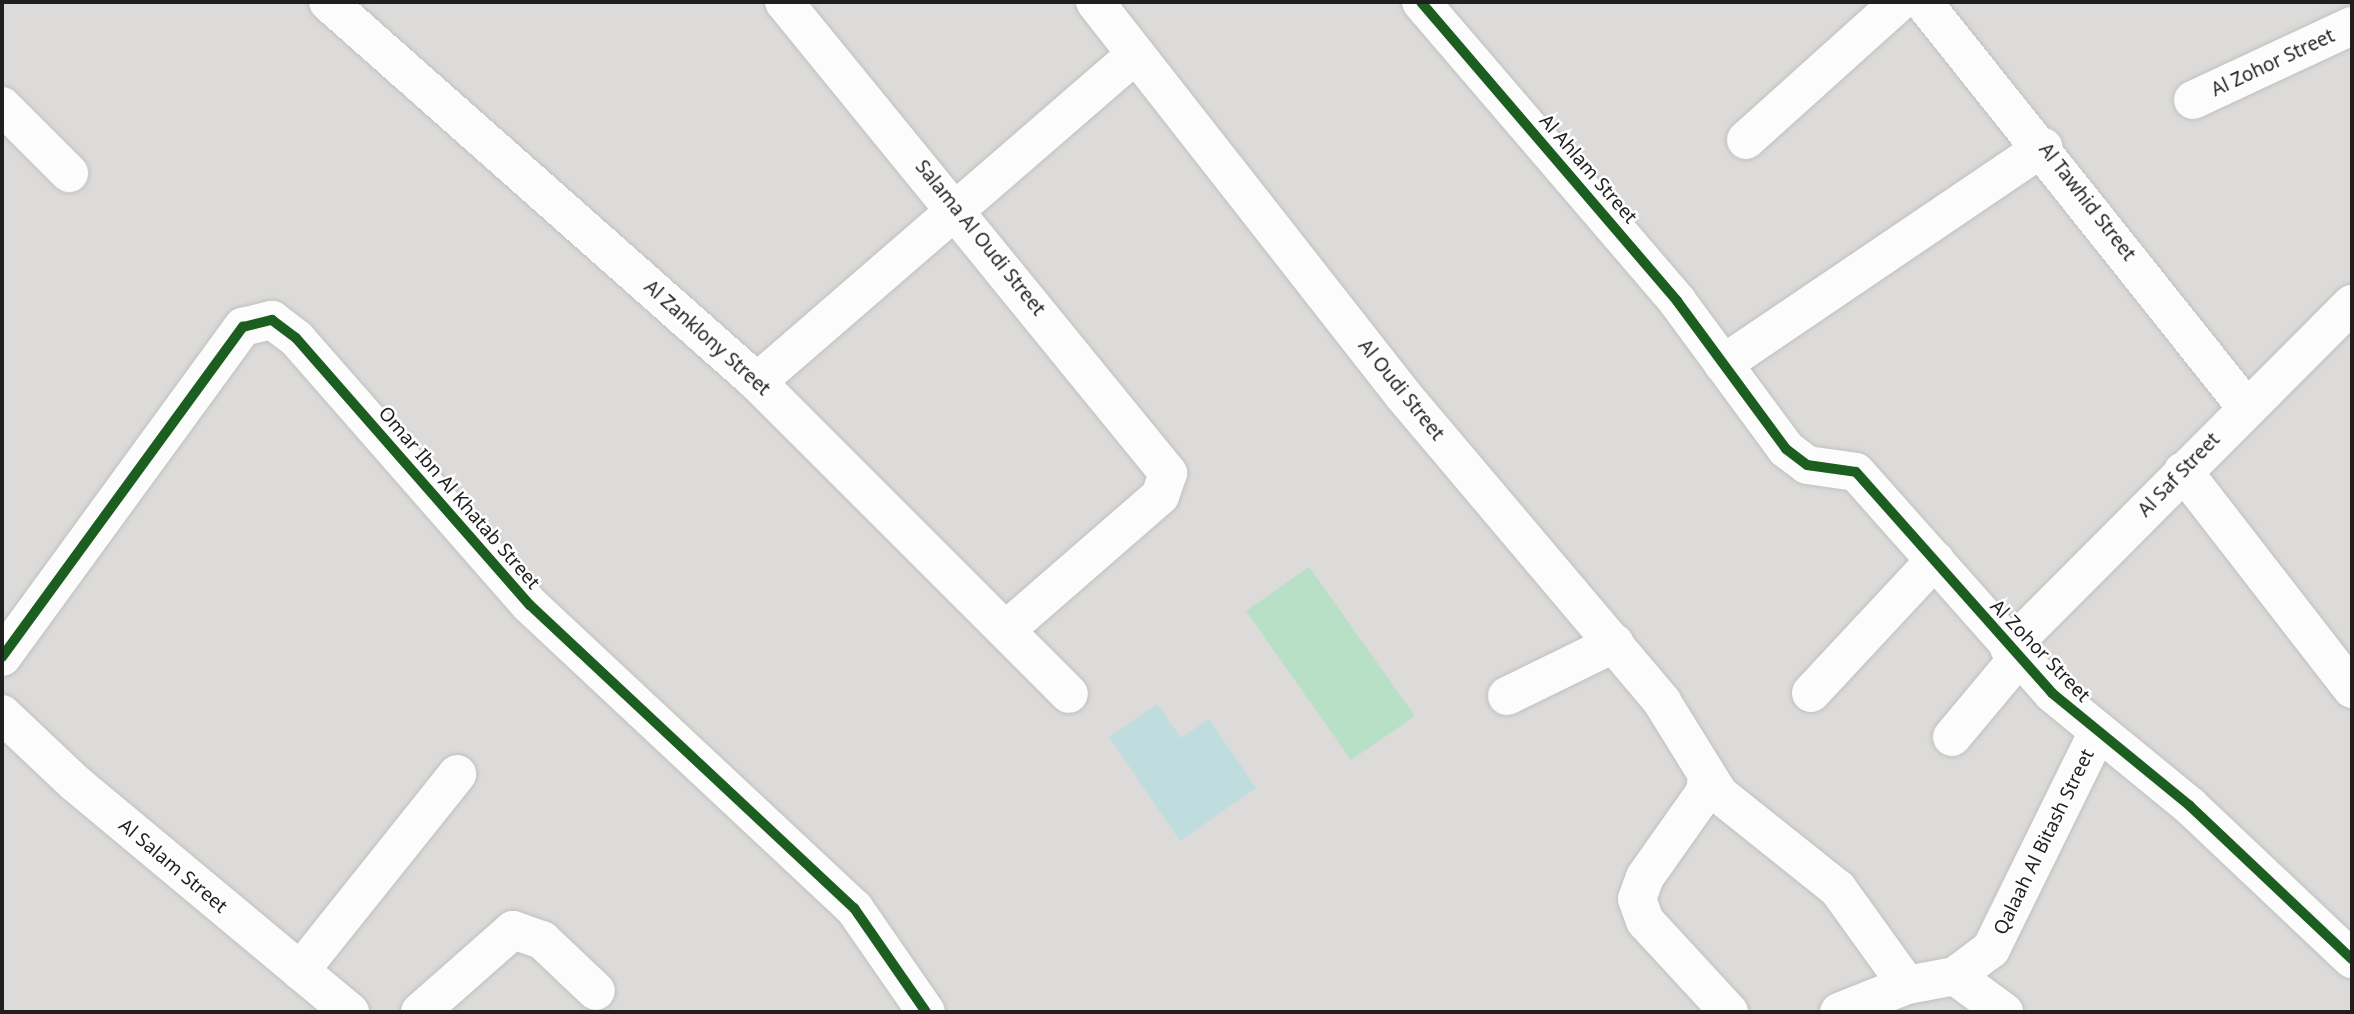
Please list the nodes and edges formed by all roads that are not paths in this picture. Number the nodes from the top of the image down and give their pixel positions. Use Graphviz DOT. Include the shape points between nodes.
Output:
graph roads {
  1 [pos="328,2"];
  2 [pos="784,2"];
  3 [pos="1095,2"];
  4 [pos="1421,2"];
  5 [pos="1899,2"];
  6 [pos="1923,2"];
  7 [pos="2352,26"];
  8 [pos="1136,54"];
  9 [pos="2193,100"];
  10 [pos="2,106"];
  11 [pos="1746,139"];
  12 [pos="2044,147"];
  13 [pos="69,173"];
  14 [pos="957,209"];
  15 [pos="2352,304"];
  16 [pos="1723,364"];
  17 [pos="757,382"];
  18 [pos="2245,406"];
  19 [pos="2183,471"];
  20 [pos="1935,560"];
  21 [pos="1006,630"];
  22 [pos="1615,643"];
  23 [pos="2014,653"];
  24 [pos="2,657"];
  25 [pos="2352,689"];
  26 [pos="1811,693"];
  27 [pos="1069,694"];
  28 [pos="1507,696"];
  29 [pos="2,714"];
  30 [pos="2097,734"];
  31 [pos="1952,737"];
  32 [pos="457,774"];
  33 [pos="1707,777"];
  34 [pos="2352,958"];
  35 [pos="300,971"];
  36 [pos="1955,976"];
  37 [pos="1907,985"];
  38 [pos="596,991"];
  39 [pos="350,1012"];
  40 [pos="420,1012"];
  41 [pos="926,1012"];
  42 [pos="1729,1012"];
  43 [pos="1839,1012"];
  44 [pos="2004,1012"];
  1 -- 17 [label="street, Al Zanklony Street"];
  2 -- 14 [label="street, Salama Al Oudi Street"];
  3 -- 8 [label="street, Al Oudi Street"];
  4 -- 16 [label="street, Al Ahlam Street" via="1652,271"];
  5 -- 11 [label="street"];
  6 -- 12 [label="street, Al Tawhid Street"];
  7 -- 9 [label="street, Al Zohor Street"];
  8 -- 14 [label="street"];
  8 -- 22 [label="street, Al Oudi Street" via="1403,395"];
  10 -- 13 [label="street"];
  12 -- 16 [label="street"];
  12 -- 18 [label="street, Al Tawhid Street"];
  14 -- 17 [label="street"];
  14 -- 21 [label="street, Salama Al Oudi Street" via="1169,480 1160,496"];
  15 -- 18 [label="street, Al Saf Street"];
  16 -- 20 [label="street, Al Zohor Street" via="1786,449 1807,466 1856,472"];
  17 -- 21 [label="street, Al Zanklony Street"];
  18 -- 19 [label="street, Al Saf Street"];
  19 -- 23 [label="street, Al Saf Street"];
  19 -- 25 [label="street"];
  20 -- 23 [label="street, Al Zohor Street"];
  20 -- 26 [label="street"];
  21 -- 27 [label="street, Al Zanklony Street"];
  22 -- 28 [label="street"];
  22 -- 33 [label="street, Al Oudi Street" via="1704,763"];
  23 -- 30 [label="street, Al Zohor Street"];
  23 -- 31 [label="street, Al Saf Street"];
  24 -- 41 [label="street, Omar Ibn Al Khatab Street" via="243,327 272,320 296,338 530,605 854,908"];
  29 -- 35 [label="street, Al Salam Street"];
  30 -- 34 [label="street, Al Zohor Street" via="2190,806"];
  30 -- 36 [label="street, Qalaah Al Bitash Street" via="1991,949"];
  32 -- 35 [label="street"];
  33 -- 37 [label="street, Al Oudi Street" via="1733,808 1838,889"];
  33 -- 42 [label="street" via="1705,792 1646,877 1637,899 1645,921"];
  35 -- 39 [label="street, Al Salam Street"];
  36 -- 37 [label="street, Qalaah Al Bitash Street"];
  36 -- 44 [label="street"];
  37 -- 43 [label="street, Qalaah Al Bitash Street"];
  38 -- 40 [label="street" via="542,940 513,930"];
}
